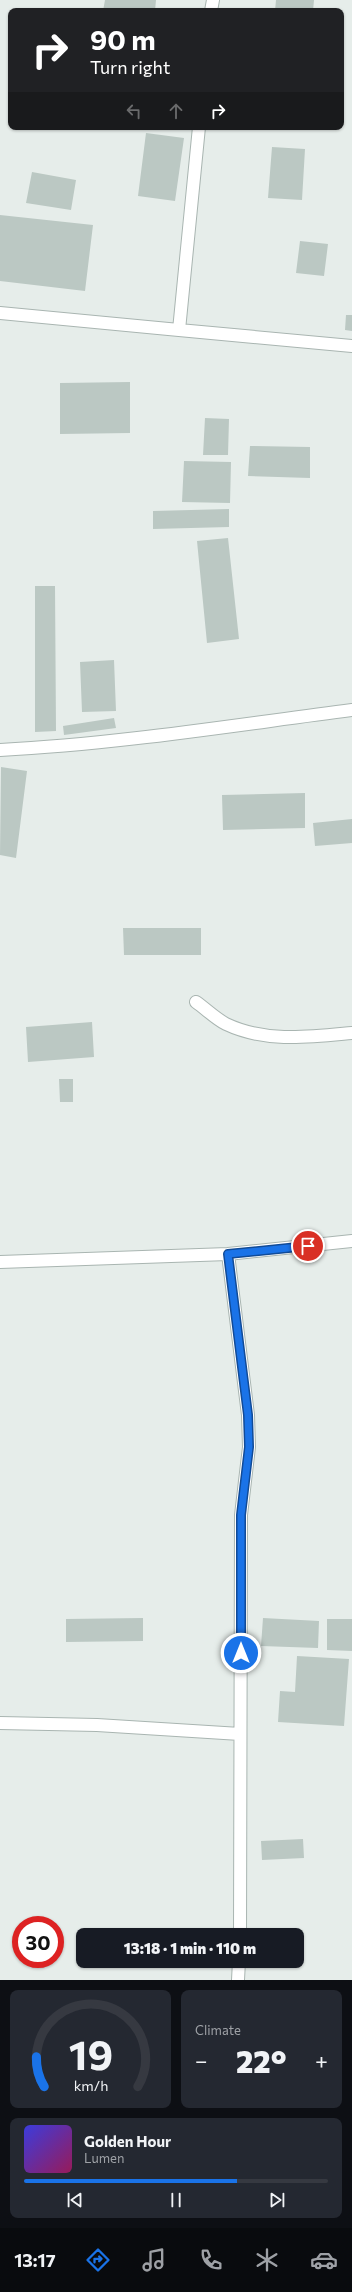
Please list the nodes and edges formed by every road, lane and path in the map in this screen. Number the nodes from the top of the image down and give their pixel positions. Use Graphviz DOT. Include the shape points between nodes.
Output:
graph roads {
  1 [pos="199,130"];
  2 [pos="0,313"];
  3 [pos="179,330"];
  4 [pos="352,346"];
  5 [pos="352,710"];
  6 [pos="0,750"];
  7 [pos="196,1002"];
  8 [pos="352,1033"];
  9 [pos="352,1241"];
  10 [pos="228,1254"];
  11 [pos="0,1262"];
  12 [pos="0,1723"];
  13 [pos="240,1734"];
  14 [pos="240,1928"];
  15 [pos="239,1968"];
  16 [pos="238,1980"];
  1 -- 3 [label="street"];
  2 -- 3 [label="street"];
  3 -- 4 [label="street"];
  5 -- 6 [label="street" via="81,743"];
  7 -- 8 [label="street" via="226,1024 255,1034 296,1038"];
  9 -- 10 [label="street"];
  10 -- 11 [label="street"];
  10 -- 13 [label="street" via="248,1415 249,1447 241,1515"];
  12 -- 13 [label="street" via="97,1725"];
  13 -- 14 [label="street"];
  15 -- 16 [label="street"];
}
